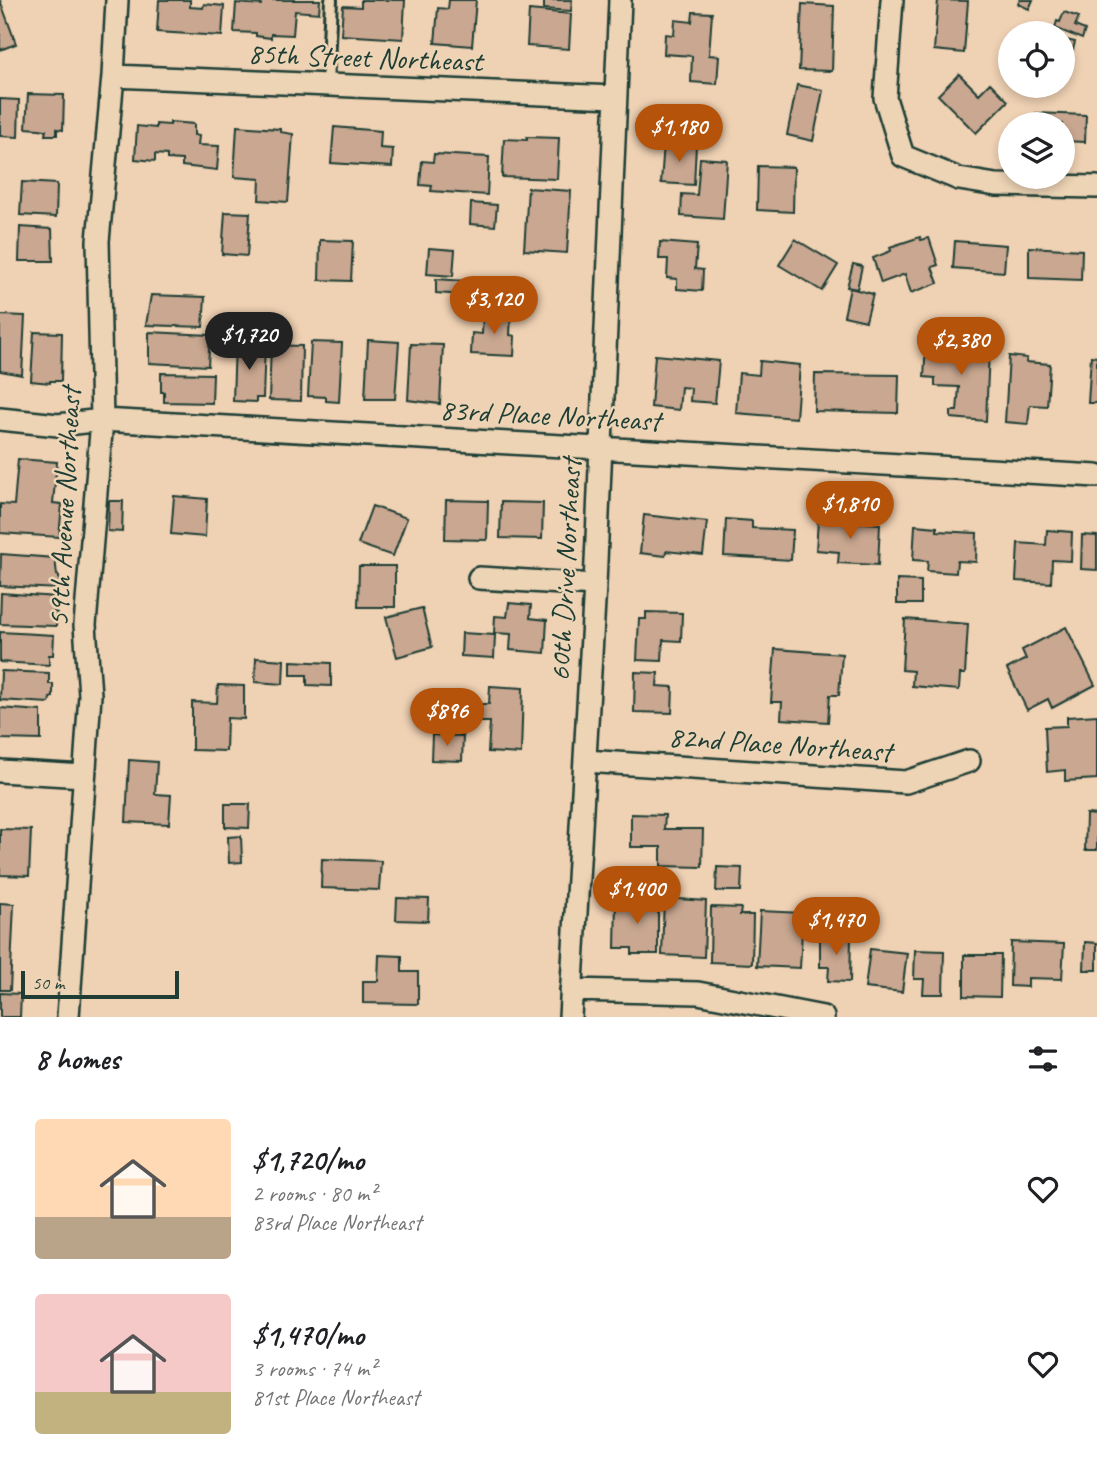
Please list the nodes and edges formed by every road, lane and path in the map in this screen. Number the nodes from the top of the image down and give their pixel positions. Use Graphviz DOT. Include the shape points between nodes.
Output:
graph roads {
  1 [pos="117,0"];
  2 [pos="331,0"];
  3 [pos="620,0"];
  4 [pos="892,0"];
  5 [pos="113,76"];
  6 [pos="327,86"];
  7 [pos="615,97"];
  8 [pos="1097,187"];
  9 [pos="0,419"];
  10 [pos="102,420"];
  11 [pos="600,447"];
  12 [pos="1097,476"];
  13 [pos="479,578"];
  14 [pos="595,585"];
  15 [pos="585,761"];
  16 [pos="969,761"];
  17 [pos="0,771"];
  18 [pos="84,776"];
  19 [pos="571,990"];
  20 [pos="68,1017"];
  21 [pos="570,1017"];
  22 [pos="823,1017"];
  1 -- 5 [label="street, 59th Avenue Northeast"];
  2 -- 6 [label="lane"];
  3 -- 7 [label="street, 60th Drive Northeast"];
  4 -- 8 [label="street" via="884,98 903,156 959,179 996,185"];
  5 -- 6 [label="street, 85th Street Northeast"];
  5 -- 10 [label="street, 59th Avenue Northeast" via="98,241"];
  6 -- 7 [label="street, 85th Street Northeast"];
  7 -- 11 [label="street, 60th Drive Northeast"];
  9 -- 10 [label="street, 83rd Place Northeast" via="58,425"];
  10 -- 11 [label="street, 83rd Place Northeast"];
  10 -- 18 [label="street, 59th Avenue Northeast" via="85,625 90,695"];
  11 -- 12 [label="street, 83rd Place Northeast"];
  11 -- 14 [label="street, 60th Drive Northeast"];
  13 -- 14 [label="street"];
  14 -- 15 [label="street, 60th Drive Northeast"];
  15 -- 16 [label="street, 82nd Place Northeast" via="906,782"];
  15 -- 19 [label="street, 60th Drive Northeast"];
  17 -- 18 [label="street"];
  18 -- 20 [label="street, 59th Avenue Northeast"];
  19 -- 21 [label="street, 60th Drive Northeast"];
  19 -- 22 [label="street" via="698,993"];
}
